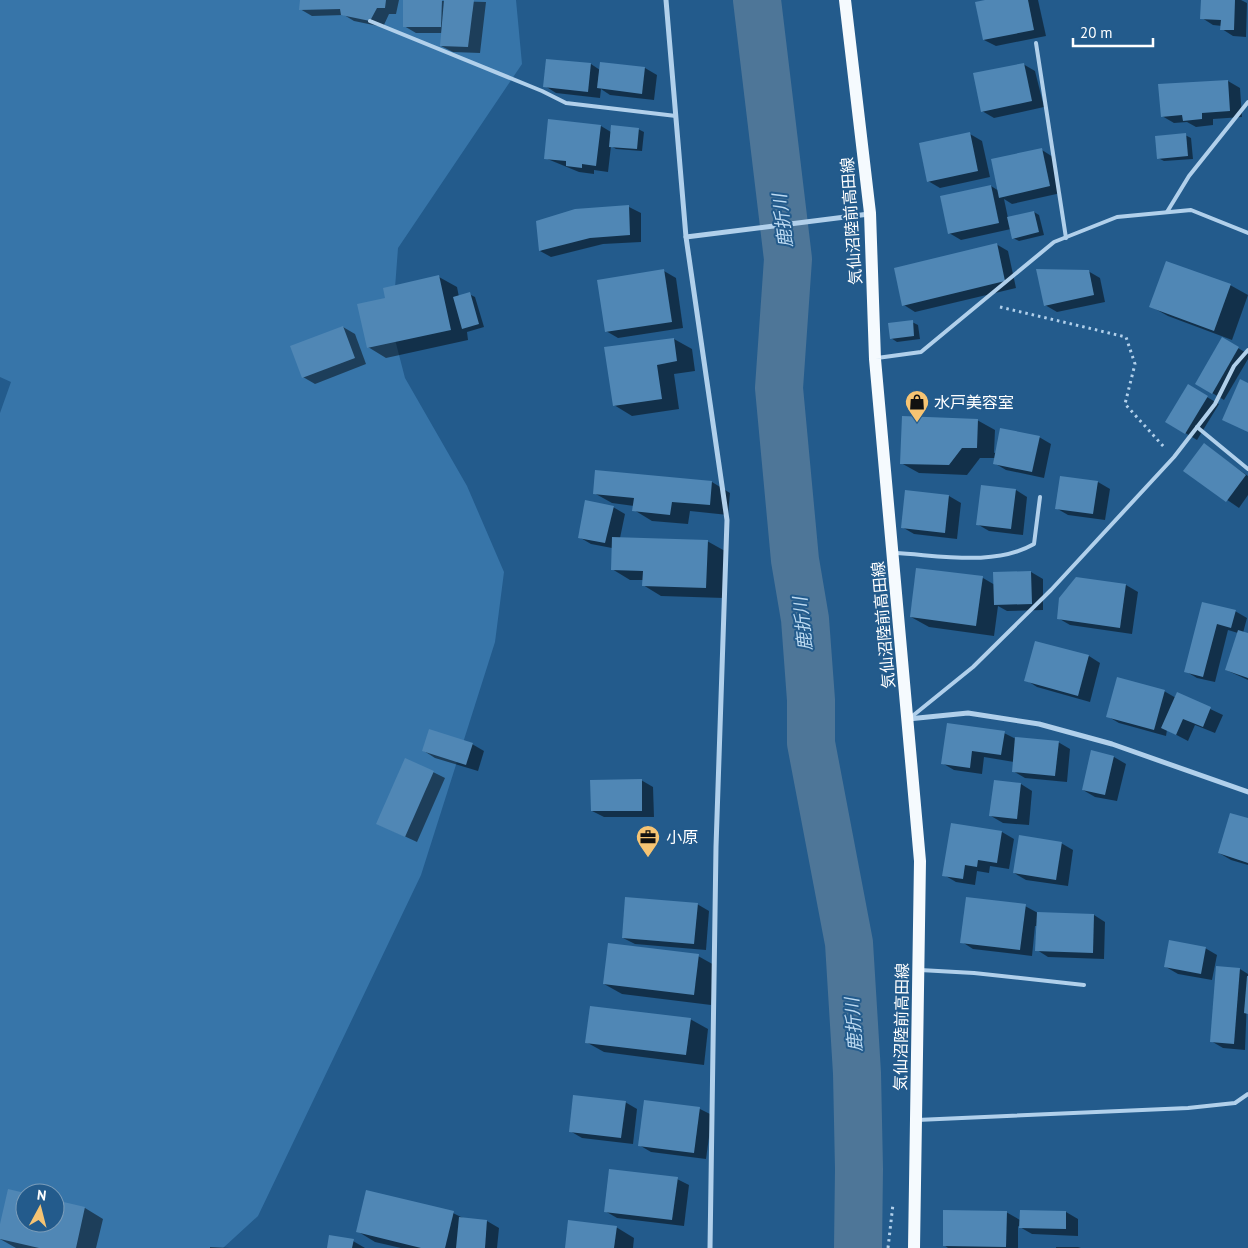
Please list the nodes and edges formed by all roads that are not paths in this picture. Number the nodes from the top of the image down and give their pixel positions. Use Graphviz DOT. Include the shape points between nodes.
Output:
graph roads {
  1 [pos="666,0"];
  2 [pos="845,0"];
  3 [pos="370,21"];
  4 [pos="1036,43"];
  5 [pos="1248,102"];
  6 [pos="676,116"];
  7 [pos="1168,212"];
  8 [pos="870,213"];
  9 [pos="1248,233"];
  10 [pos="686,237"];
  11 [pos="1066,238"];
  12 [pos="1248,350"];
  13 [pos="875,359"];
  14 [pos="1197,427"];
  15 [pos="1248,469"];
  16 [pos="1040,497"];
  17 [pos="893,553"];
  18 [pos="908,720"];
  19 [pos="1248,792"];
  20 [pos="918,970"];
  21 [pos="1084,985"];
  22 [pos="1248,1094"];
  23 [pos="915,1120"];
  24 [pos="710,1248"];
  25 [pos="914,1248"];
  1 -- 6 [label="street"];
  2 -- 8 [label="main road, 気仙沼陸前高田線"];
  3 -- 6 [label="lane" via="542,90 566,103"];
  4 -- 11 [label="lane"];
  5 -- 7 [label="lane" via="1189,176"];
  6 -- 10 [label="street"];
  7 -- 9 [label="lane" via="1191,210"];
  7 -- 11 [label="lane" via="1117,216"];
  8 -- 10 [label="street"];
  8 -- 13 [label="main road, 気仙沼陸前高田線"];
  10 -- 24 [label="street" via="727,520 716,827"];
  11 -- 13 [label="lane" via="1054,242 920,352"];
  12 -- 14 [label="lane" via="1234,366 1215,404"];
  13 -- 17 [label="main road, 気仙沼陸前高田線"];
  14 -- 15 [label="lane"];
  14 -- 18 [label="lane" via="1174,457 1051,590 973,667"];
  16 -- 17 [label="lane" via="1034,544 1022,551 982,557"];
  17 -- 18 [label="main road, 気仙沼陸前高田線"];
  18 -- 19 [label="street" via="968,712 1039,724 1112,744"];
  18 -- 20 [label="main road, 気仙沼陸前高田線" via="920,861"];
  20 -- 21 [label="lane"];
  20 -- 23 [label="main road, 気仙沼陸前高田線"];
  22 -- 23 [label="lane" via="1234,1103 1188,1108"];
  23 -- 25 [label="main road, 気仙沼陸前高田線"];
}
